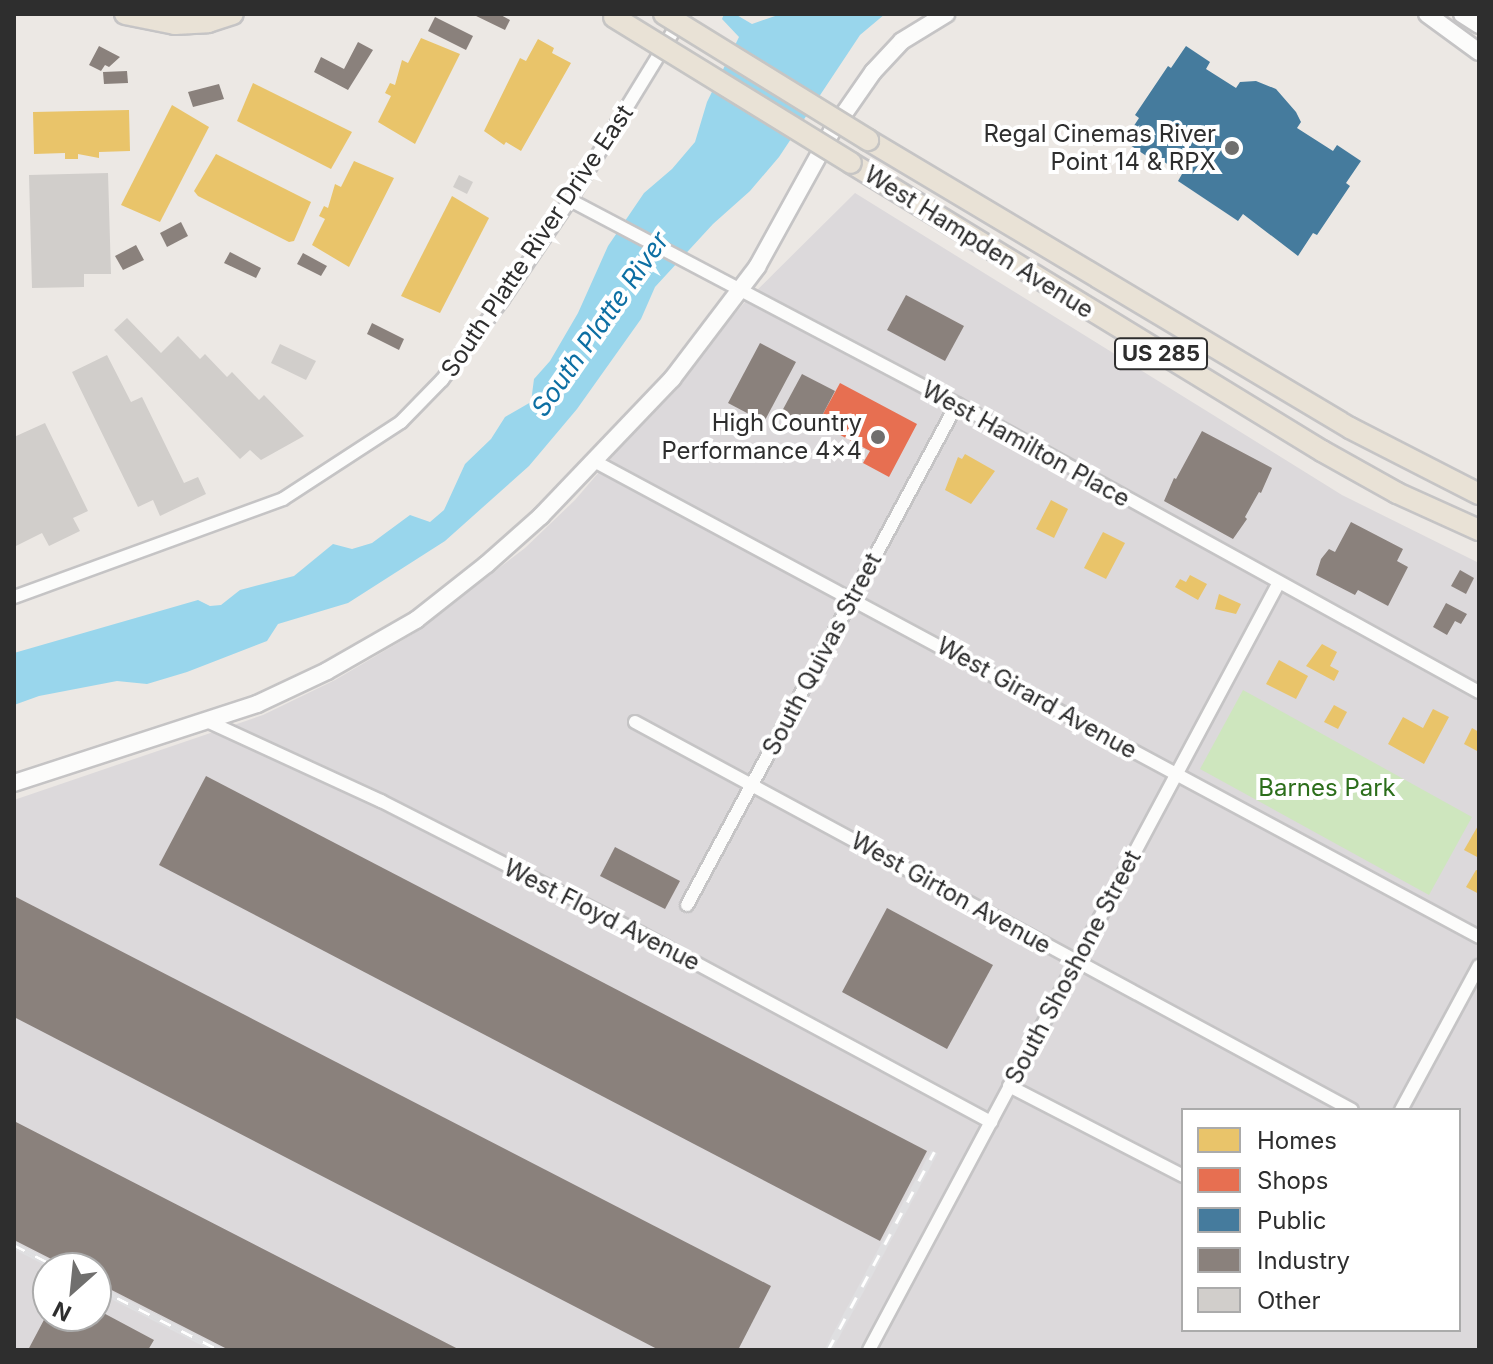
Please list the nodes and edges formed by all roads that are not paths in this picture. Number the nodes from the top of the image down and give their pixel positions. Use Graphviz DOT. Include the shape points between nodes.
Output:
graph roads {
  1 [pos="125,14"];
  2 [pos="233,14"];
  3 [pos="664,14"];
  4 [pos="684,14"];
  5 [pos="946,14"];
  6 [pos="1427,14"];
  7 [pos="1462,14"];
  8 [pos="611,15"];
  9 [pos="1479,25"];
  10 [pos="1479,52"];
  11 [pos="570,200"];
  12 [pos="739,292"];
  13 [pos="957,404"];
  14 [pos="594,461"];
  15 [pos="1479,494"];
  16 [pos="1479,530"];
  17 [pos="1278,584"];
  18 [pos="14,597"];
  19 [pos="853,598"];
  20 [pos="1479,692"];
  21 [pos="207,721"];
  22 [pos="635,722"];
  23 [pos="1176,774"];
  24 [pos="14,783"];
  25 [pos="752,784"];
  26 [pos="687,905"];
  27 [pos="1479,937"];
  28 [pos="1077,961"];
  29 [pos="1479,966"];
  30 [pos="1009,1086"];
  31 [pos="1348,1108"];
  32 [pos="1402,1108"];
  33 [pos="991,1122"];
  34 [pos="1181,1175"];
  35 [pos="869,1350"];
  1 -- 2 [label="highway" via="175,24"];
  3 -- 15 [label="highway, West Hampden Avenue / US 285, bridge" via="1350,428"];
  4 -- 11 [label="street, South Platte River Drive East"];
  5 -- 12 [label="street" via="919,28 887,56 832,131"];
  6 -- 10 [label="street"];
  7 -- 9 [label="street"];
  8 -- 16 [label="highway, West Hampden Avenue / US 285, bridge" via="1322,451"];
  11 -- 12 [label="street, West Hamilton Place"];
  11 -- 18 [label="street, South Platte River Drive East" via="458,360 401,422 283,499"];
  12 -- 13 [label="street, West Hamilton Place"];
  12 -- 14 [label="street" via="672,379"];
  13 -- 17 [label="street, West Hamilton Place"];
  13 -- 19 [label="street, South Quivas Street"];
  14 -- 19 [label="street, West Girard Avenue"];
  14 -- 21 [label="street" via="515,540 416,620 327,671"];
  17 -- 20 [label="street, West Hamilton Place"];
  17 -- 23 [label="street, South Shoshone Street"];
  19 -- 23 [label="street, West Girard Avenue"];
  19 -- 25 [label="street, South Quivas Street"];
  21 -- 24 [label="street"];
  21 -- 33 [label="street, West Floyd Avenue" via="381,801 616,921"];
  22 -- 25 [label="street, West Girton Avenue"];
  23 -- 27 [label="street, West Girard Avenue"];
  23 -- 28 [label="street, South Shoshone Street"];
  25 -- 26 [label="street, South Quivas Street"];
  25 -- 28 [label="street, West Girton Avenue"];
  28 -- 30 [label="street, South Shoshone Street"];
  28 -- 31 [label="street, West Girton Avenue"];
  29 -- 32 [label="street"];
  30 -- 33 [label="street, South Shoshone Street"];
  30 -- 34 [label="street"];
  33 -- 35 [label="street, South Shoshone Street"];
}
